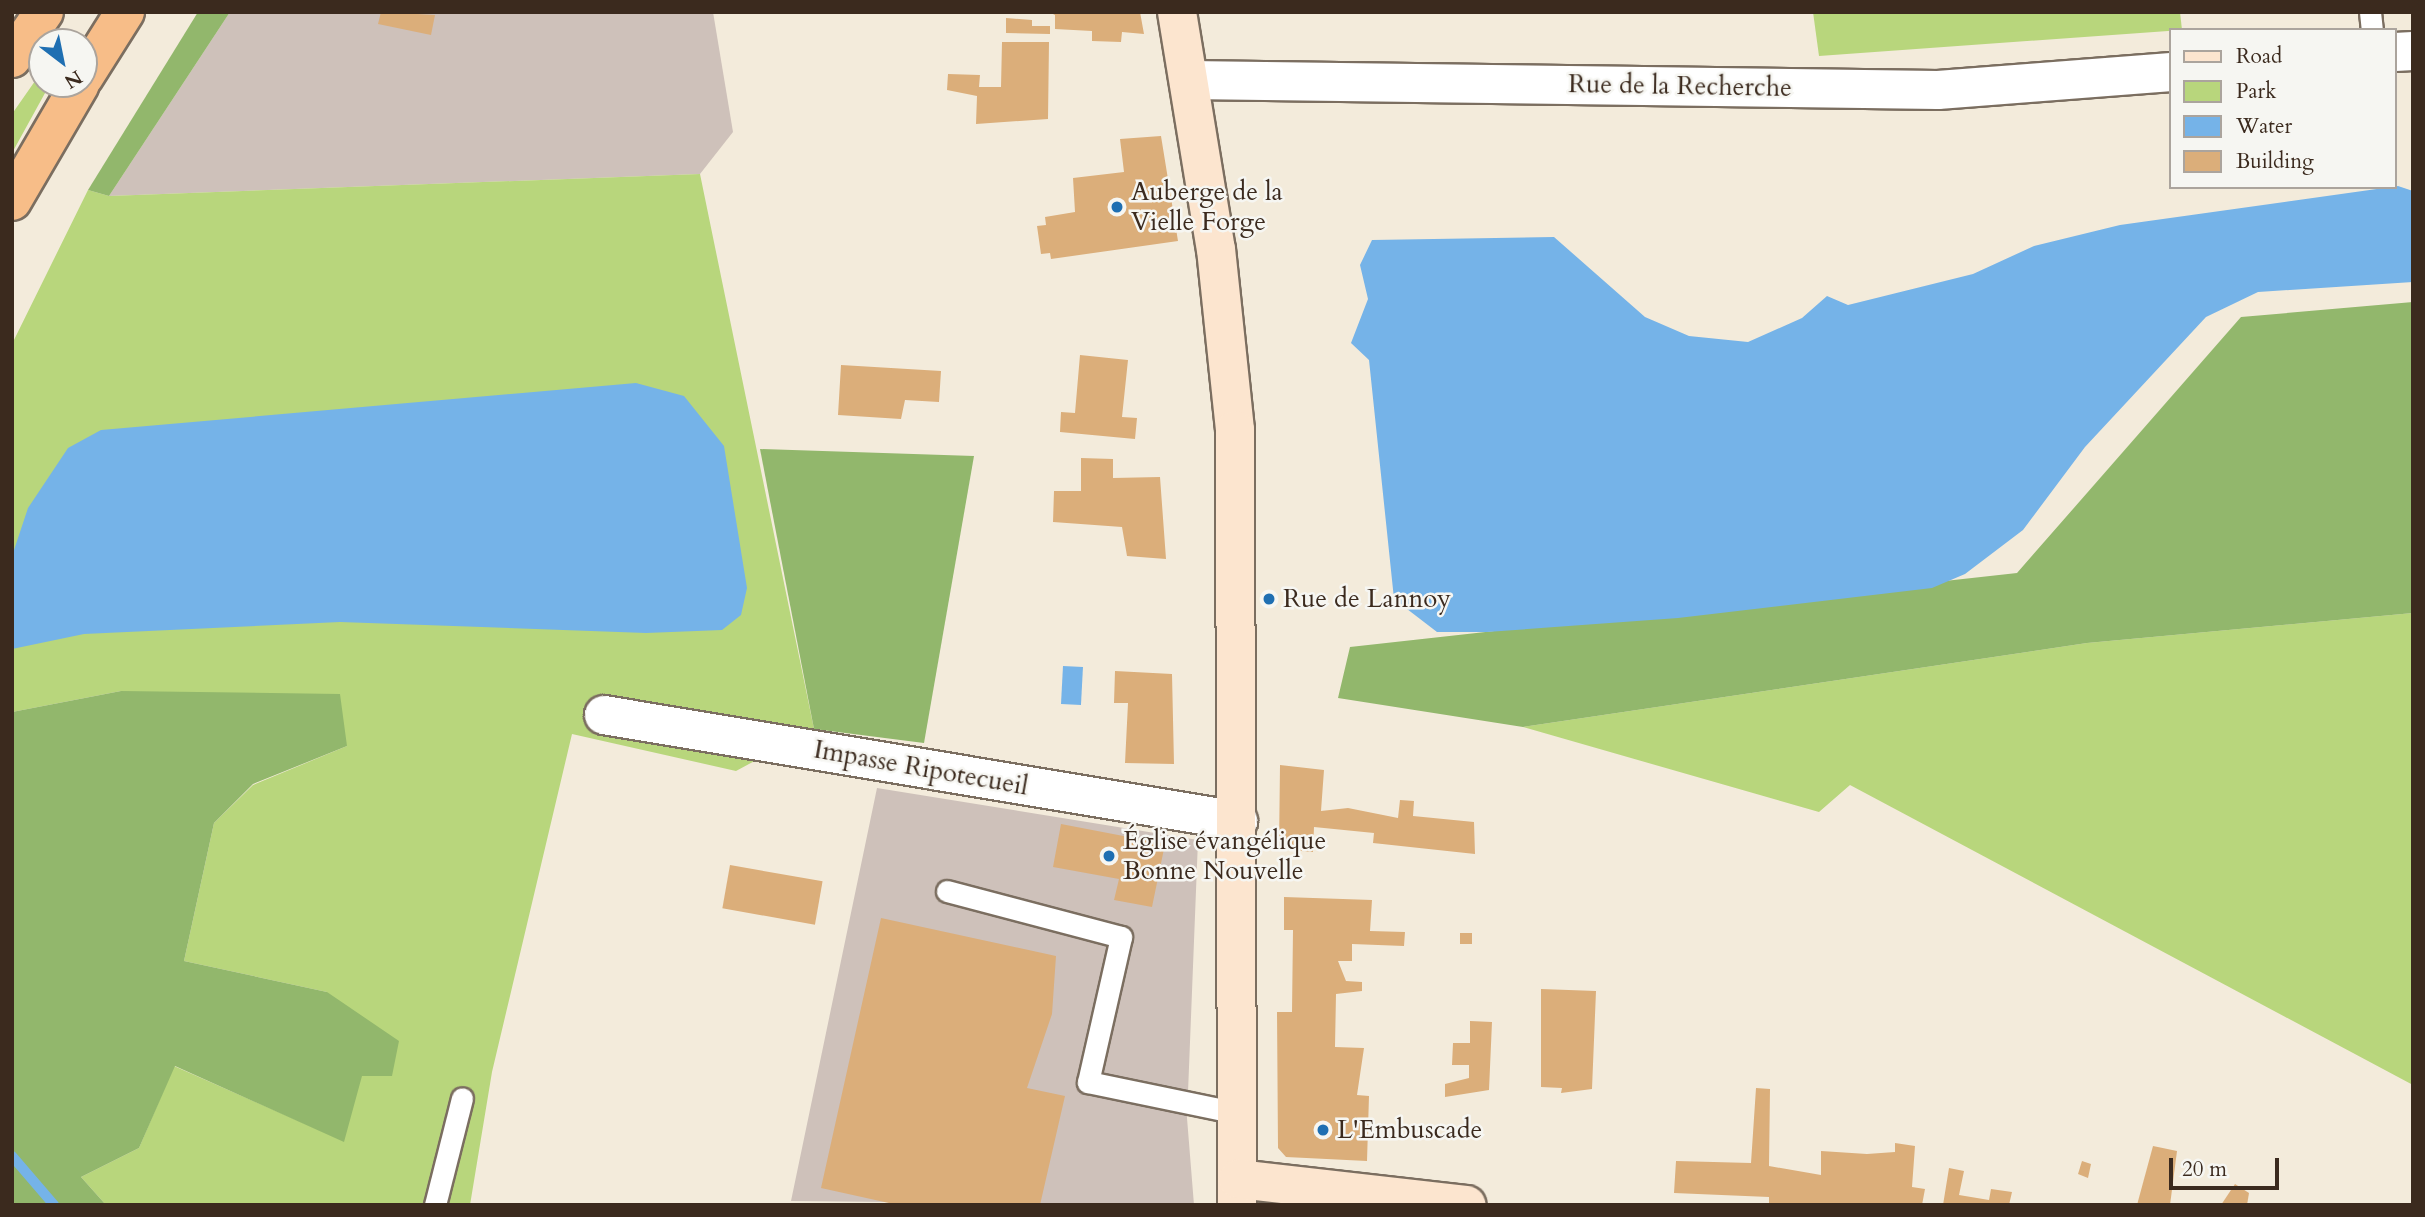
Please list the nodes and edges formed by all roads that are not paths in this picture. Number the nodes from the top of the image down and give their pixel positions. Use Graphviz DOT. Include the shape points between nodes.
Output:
graph roads {
  1 [pos="44,12"];
  2 [pos="125,12"];
  3 [pos="1177,12"];
  4 [pos="98,55"];
  5 [pos="12,58"];
  6 [pos="2170,72"];
  7 [pos="1189,80"];
  8 [pos="72,98"];
  9 [pos="12,201"];
  10 [pos="604,715"];
  11 [pos="1238,821"];
  12 [pos="947,891"];
  13 [pos="462,1098"];
  14 [pos="1238,1113"];
  15 [pos="1238,1192"];
  16 [pos="435,1205"];
  17 [pos="1467,1205"];
  1 -- 5 [label="highway"];
  2 -- 4 [label="highway"];
  3 -- 7 [label="main road"];
  6 -- 7 [label="street, Rue de la Recherche" via="1938,90"];
  7 -- 11 [label="main road" via="1235,430"];
  8 -- 9 [label="highway"];
  10 -- 11 [label="street, Impasse Ripotecueil"];
  11 -- 14 [label="main road"];
  12 -- 14 [label="lane" via="1121,937 1088,1082"];
  13 -- 16 [label="lane"];
  14 -- 15 [label="main road"];
  15 -- 17 [label="main road"];
}
